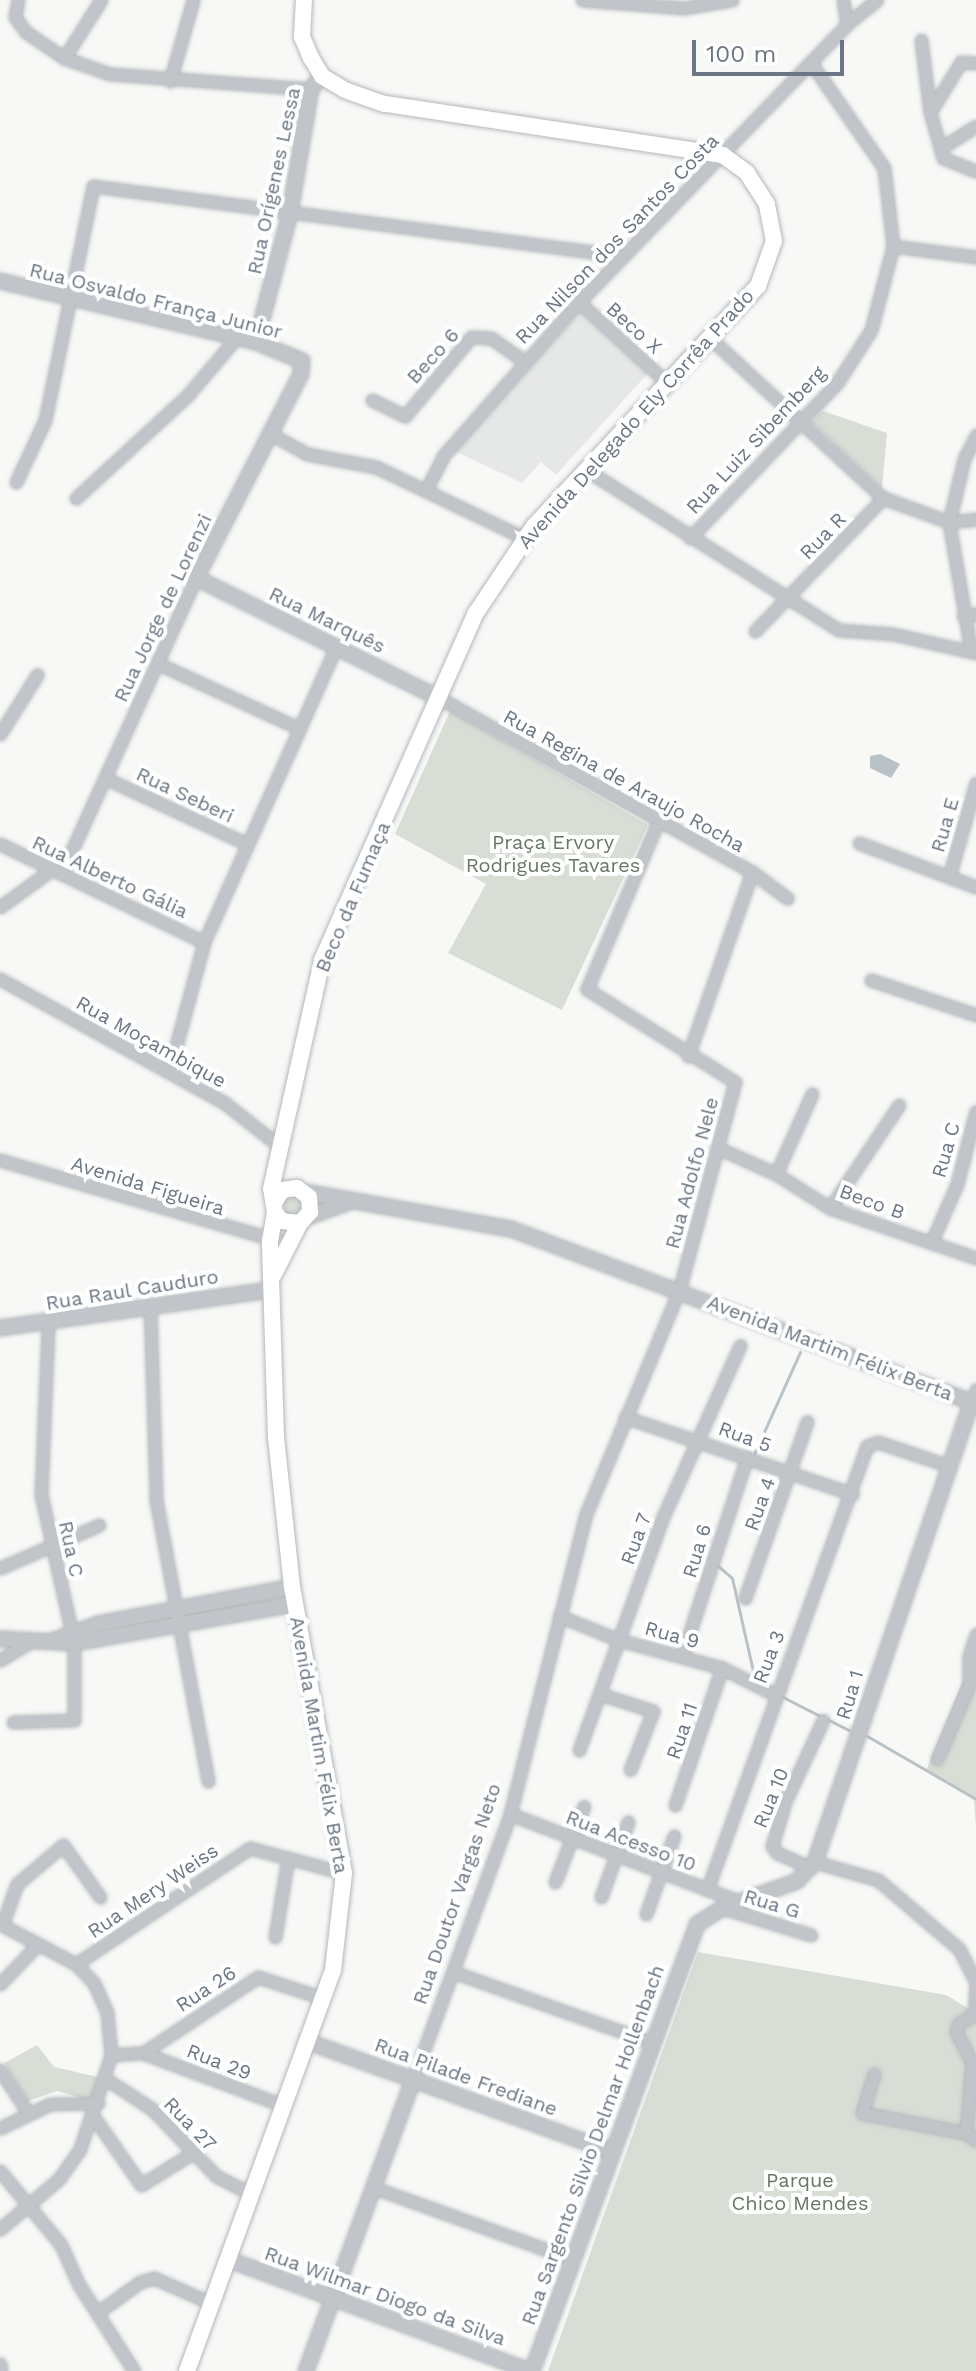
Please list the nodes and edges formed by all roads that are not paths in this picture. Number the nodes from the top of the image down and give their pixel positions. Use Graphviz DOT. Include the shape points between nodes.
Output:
graph roads {
  1 [pos="18,0"];
  2 [pos="101,0"];
  3 [pos="193,0"];
  4 [pos="304,0"];
  5 [pos="582,0"];
  6 [pos="732,0"];
  7 [pos="843,0"];
  8 [pos="877,0"];
  9 [pos="608,1"];
  10 [pos="847,24"];
  11 [pos="921,40"];
  12 [pos="64,58"];
  13 [pos="811,63"];
  14 [pos="976,63"];
  15 [pos="170,81"];
  16 [pos="316,82"];
  17 [pos="930,112"];
  18 [pos="976,126"];
  19 [pos="941,148"];
  20 [pos="723,155"];
  21 [pos="976,171"];
  22 [pos="290,213"];
  23 [pos="893,246"];
  24 [pos="975,255"];
  25 [pos="622,256"];
  26 [pos="0,281"];
  27 [pos="70,299"];
  28 [pos="579,302"];
  29 [pos="709,337"];
  30 [pos="236,338"];
  31 [pos="256,342"];
  32 [pos="302,361"];
  33 [pos="525,362"];
  34 [pos="665,381"];
  35 [pos="372,400"];
  36 [pos="800,423"];
  37 [pos="269,433"];
  38 [pos="975,441"];
  39 [pos="588,471"];
  40 [pos="16,482"];
  41 [pos="426,490"];
  42 [pos="76,498"];
  43 [pos="883,498"];
  44 [pos="976,519"];
  45 [pos="949,522"];
  46 [pos="524,538"];
  47 [pos="690,538"];
  48 [pos="196,578"];
  49 [pos="788,598"];
  50 [pos="970,615"];
  51 [pos="755,631"];
  52 [pos="336,647"];
  53 [pos="973,652"];
  54 [pos="159,664"];
  55 [pos="37,675"];
  56 [pos="441,699"];
  57 [pos="300,729"];
  58 [pos="0,734"];
  59 [pos="107,779"];
  60 [pos="976,783"];
  61 [pos="657,824"];
  62 [pos="859,843"];
  63 [pos="0,844"];
  64 [pos="247,844"];
  65 [pos="56,872"];
  66 [pos="752,872"];
  67 [pos="949,877"];
  68 [pos="976,887"];
  69 [pos="787,898"];
  70 [pos="0,907"];
  71 [pos="204,942"];
  72 [pos="0,979"];
  73 [pos="871,980"];
  74 [pos="976,1015"];
  75 [pos="688,1056"];
  76 [pos="169,1072"];
  77 [pos="812,1094"];
  78 [pos="899,1105"];
  79 [pos="976,1111"];
  80 [pos="278,1147"];
  81 [pos="718,1148"];
  82 [pos="0,1160"];
  83 [pos="776,1174"];
  84 [pos="298,1190"];
  85 [pos="362,1199"];
  86 [pos="274,1208"];
  87 [pos="830,1208"];
  88 [pos="304,1220"];
  89 [pos="278,1242"];
  90 [pos="931,1243"];
  91 [pos="976,1258"];
  92 [pos="270,1288"];
  93 [pos="679,1291"];
  94 [pos="150,1305"];
  95 [pos="48,1324"];
  96 [pos="0,1328"];
  97 [pos="740,1346"];
  98 [pos="975,1399"];
  99 [pos="625,1417"];
  100 [pos="807,1422"];
  101 [pos="700,1440"];
  102 [pos="747,1457"];
  103 [pos="949,1466"];
  104 [pos="791,1473"];
  105 [pos="852,1494"];
  106 [pos="99,1525"];
  107 [pos="51,1545"];
  108 [pos="0,1568"];
  109 [pos="293,1595"];
  110 [pos="745,1598"];
  111 [pos="175,1608"];
  112 [pos="559,1616"];
  113 [pos="178,1624"];
  114 [pos="976,1634"];
  115 [pos="72,1637"];
  116 [pos="0,1639"];
  117 [pos="619,1640"];
  118 [pos="30,1642"];
  119 [pos="682,1656"];
  120 [pos="0,1660"];
  121 [pos="722,1668"];
  122 [pos="600,1694"];
  123 [pos="774,1694"];
  124 [pos="823,1720"];
  125 [pos="13,1722"];
  126 [pos="579,1750"];
  127 [pos="937,1759"];
  128 [pos="630,1770"];
  129 [pos="208,1781"];
  130 [pos="675,1805"];
  131 [pos="584,1806"];
  132 [pos="510,1814"];
  133 [pos="628,1822"];
  134 [pos="674,1836"];
  135 [pos="572,1838"];
  136 [pos="616,1855"];
  137 [pos="288,1858"];
  138 [pos="813,1865"];
  139 [pos="661,1872"];
  140 [pos="344,1873"];
  141 [pos="555,1882"];
  142 [pos="707,1890"];
  143 [pos="100,1897"];
  144 [pos="601,1897"];
  145 [pos="740,1902"];
  146 [pos="723,1908"];
  147 [pos="646,1914"];
  148 [pos="1,1924"];
  149 [pos="811,1935"];
  150 [pos="275,1937"];
  151 [pos="38,1944"];
  152 [pos="76,1964"];
  153 [pos="453,1972"];
  154 [pos="976,1983"];
  155 [pos="0,1984"];
  156 [pos="323,1998"];
  157 [pos="975,2013"];
  158 [pos="306,2041"];
  159 [pos="651,2042"];
  160 [pos="143,2053"];
  161 [pos="111,2055"];
  162 [pos="0,2070"];
  163 [pos="874,2074"];
  164 [pos="414,2077"];
  165 [pos="106,2079"];
  166 [pos="98,2103"];
  167 [pos="282,2105"];
  168 [pos="27,2111"];
  169 [pos="93,2116"];
  170 [pos="0,2128"];
  171 [pos="966,2133"];
  172 [pos="976,2140"];
  173 [pos="194,2152"];
  174 [pos="612,2152"];
  175 [pos="0,2171"];
  176 [pos="372,2187"];
  177 [pos="249,2193"];
  178 [pos="30,2206"];
  179 [pos="0,2229"];
  180 [pos="227,2259"];
  181 [pos="572,2259"];
  182 [pos="331,2299"];
  183 [pos="211,2303"];
  184 [pos="97,2313"];
  185 [pos="0,2364"];
  186 [pos="1,2371"];
  187 [pos="134,2371"];
  188 [pos="187,2371"];
  189 [pos="306,2371"];
  190 [pos="531,2371"];
  1 -- 12 [label="street" via="19,25"];
  2 -- 12 [label="street"];
  3 -- 15 [label="street"];
  4 -- 16 [label="main road" via="302,37"];
  5 -- 9 [label="street"];
  6 -- 9 [label="street" via="684,8"];
  7 -- 10 [label="street"];
  8 -- 10 [label="street, Rua Nilson dos Santos Costa"];
  10 -- 13 [label="street, Rua Nilson dos Santos Costa"];
  11 -- 17 [label="street"];
  12 -- 15 [label="street" via="110,74"];
  13 -- 20 [label="street, Rua Nilson dos Santos Costa"];
  13 -- 23 [label="street, Rua Luiz Sibemberg" via="884,168"];
  14 -- 17 [label="street" via="961,62"];
  15 -- 16 [label="street"];
  16 -- 20 [label="main road" via="384,104"];
  16 -- 22 [label="street, Rua Orígenes Lessa"];
  17 -- 19 [label="street"];
  18 -- 19 [label="street"];
  19 -- 21 [label="street" via="947,161"];
  20 -- 25 [label="street, Rua Nilson dos Santos Costa"];
  20 -- 29 [label="main road, Avenida Delegado Ely Corrêa Prado" via="746,172 767,204 774,241 758,286"];
  22 -- 25 [label="street"];
  22 -- 27 [label="street" via="93,186"];
  22 -- 31 [label="street, Rua Orígenes Lessa"];
  23 -- 24 [label="street"];
  23 -- 36 [label="street, Rua Luiz Sibemberg" via="871,330 837,383"];
  25 -- 28 [label="street, Rua Nilson dos Santos Costa"];
  26 -- 27 [label="street, Rua Osvaldo França Junior"];
  27 -- 30 [label="street, Rua Osvaldo França Junior"];
  27 -- 40 [label="street" via="45,420"];
  28 -- 33 [label="street, Rua Nilson dos Santos Costa"];
  28 -- 34 [label="street, Beco X"];
  29 -- 34 [label="main road, Avenida Delegado Ely Corrêa Prado"];
  29 -- 36 [label="street"];
  30 -- 31 [label="street, Rua Osvaldo França Junior"];
  30 -- 42 [label="street" via="187,396"];
  31 -- 32 [label="street, Rua Osvaldo França Junior"];
  32 -- 37 [label="street, Rua Jorge de Lorenzi" via="301,374"];
  33 -- 35 [label="street, Beco 6" via="491,338 471,337 405,416"];
  33 -- 41 [label="street, Rua Nilson dos Santos Costa" via="443,456"];
  34 -- 39 [label="main road, Avenida Delegado Ely Corrêa Prado"];
  36 -- 43 [label="street"];
  36 -- 47 [label="street, Rua Luiz Sibemberg"];
  37 -- 41 [label="street" via="307,454 376,467"];
  37 -- 48 [label="street, Rua Jorge de Lorenzi"];
  38 -- 45 [label="street"];
  39 -- 46 [label="main road, Avenida Delegado Ely Corrêa Prado"];
  39 -- 47 [label="street"];
  41 -- 46 [label="street"];
  43 -- 45 [label="street"];
  43 -- 49 [label="street, Rua R"];
  44 -- 45 [label="street"];
  45 -- 50 [label="street"];
  46 -- 56 [label="main road, Avenida Delegado Ely Corrêa Prado" via="476,613"];
  47 -- 49 [label="street"];
  48 -- 52 [label="street, Rua Marquês"];
  48 -- 54 [label="street, Rua Jorge de Lorenzi"];
  49 -- 51 [label="street, Rua R"];
  49 -- 53 [label="street" via="839,630 893,634"];
  50 -- 53 [label="street"];
  52 -- 56 [label="street, Rua Marquês"];
  52 -- 57 [label="street"];
  54 -- 57 [label="street"];
  54 -- 59 [label="street, Rua Jorge de Lorenzi"];
  55 -- 58 [label="street"];
  56 -- 61 [label="street, Rua Regina de Araujo Rocha"];
  56 -- 80 [label="main road, Beco da Fumaça" via="322,960"];
  57 -- 64 [label="street"];
  59 -- 64 [label="street, Rua Seberi"];
  59 -- 65 [label="street, Rua Jorge de Lorenzi"];
  60 -- 67 [label="street, Rua E"];
  61 -- 66 [label="street, Rua Regina de Araujo Rocha"];
  61 -- 75 [label="street, Rua Adolfo Nele" via="587,989"];
  62 -- 67 [label="street"];
  63 -- 65 [label="street, Rua Alberto Gália"];
  64 -- 71 [label="street"];
  65 -- 70 [label="street, Rua Jorge de Lorenzi"];
  65 -- 71 [label="street, Rua Alberto Gália"];
  66 -- 69 [label="street, Rua Regina de Araujo Rocha"];
  66 -- 75 [label="street"];
  67 -- 68 [label="street"];
  71 -- 76 [label="street"];
  72 -- 76 [label="street, Rua Moçambique"];
  73 -- 74 [label="street"];
  75 -- 81 [label="street, Rua Adolfo Nele" via="735,1082"];
  76 -- 80 [label="street, Rua Moçambique" via="226,1104"];
  77 -- 83 [label="street"];
  78 -- 87 [label="street"];
  79 -- 90 [label="street, Rua C" via="957,1184"];
  80 -- 84 [label="main road"];
  80 -- 86 [label="main road, Beco da Fumaça"];
  81 -- 83 [label="street, Beco B"];
  81 -- 93 [label="street, Rua Adolfo Nele"];
  82 -- 89 [label="street, Avenida Figueira"];
  83 -- 87 [label="street, Beco B"];
  84 -- 85 [label="street, Avenida Martim Félix Berta"];
  84 -- 86 [label="main road" via="278,1194"];
  84 -- 88 [label="main road" via="311,1203"];
  85 -- 88 [label="street, Avenida Martim Félix Berta"];
  85 -- 93 [label="street, Avenida Martim Félix Berta" via="511,1229"];
  86 -- 88 [label="main road" via="287,1223"];
  86 -- 89 [label="main road, Avenida Martim Félix Berta"];
  87 -- 90 [label="street, Beco B"];
  88 -- 89 [label="main road, Avenida Martim Félix Berta"];
  89 -- 92 [label="main road, Avenida Martim Félix Berta"];
  90 -- 91 [label="street, Beco B"];
  92 -- 94 [label="street, Rua Raul Cauduro"];
  92 -- 109 [label="main road, Avenida Martim Félix Berta" via="276,1437"];
  93 -- 98 [label="street, Avenida Martim Félix Berta"];
  93 -- 99 [label="street, Rua Doutor Vargas Neto"];
  94 -- 95 [label="street, Rua Raul Cauduro"];
  94 -- 111 [label="street" via="156,1500"];
  95 -- 96 [label="street, Rua Raul Cauduro"];
  95 -- 107 [label="street, Rua C" via="41,1494"];
  97 -- 101 [label="street, Rua 7"];
  98 -- 103 [label="street, Rua 1"];
  99 -- 101 [label="street, Rua 5"];
  99 -- 112 [label="street, Rua Doutor Vargas Neto" via="586,1514"];
  100 -- 104 [label="street, Rua 4"];
  101 -- 102 [label="street, Rua 5"];
  101 -- 117 [label="street, Rua 7" via="663,1517"];
  102 -- 104 [label="street, Rua 5"];
  102 -- 119 [label="street, Rua 6"];
  103 -- 105 [label="street, Rua 3" via="872,1442"];
  103 -- 138 [label="street, Rua 1"];
  104 -- 105 [label="street, Rua 5"];
  104 -- 110 [label="street, Rua 4"];
  105 -- 123 [label="street, Rua 3"];
  106 -- 107 [label="street"];
  107 -- 108 [label="street"];
  107 -- 115 [label="street, Rua C"];
  109 -- 111 [label="street"];
  109 -- 113 [label="street"];
  109 -- 140 [label="main road, Avenida Martim Félix Berta"];
  111 -- 113 [label="street"];
  111 -- 115 [label="street"];
  112 -- 117 [label="street, Rua 9"];
  112 -- 132 [label="street, Rua Doutor Vargas Neto"];
  113 -- 115 [label="street"];
  113 -- 129 [label="street"];
  114 -- 127 [label="street" via="969,1685"];
  115 -- 118 [label="street"];
  115 -- 125 [label="street, Rua C" via="74,1720"];
  116 -- 118 [label="street"];
  117 -- 119 [label="street, Rua 9"];
  117 -- 122 [label="street, Rua 7"];
  118 -- 120 [label="street"];
  119 -- 121 [label="street, Rua 9"];
  121 -- 123 [label="street, Rua 9"];
  121 -- 130 [label="street, Rua 11"];
  122 -- 126 [label="street, Rua 7"];
  122 -- 128 [label="street" via="653,1711"];
  123 -- 142 [label="street, Rua 3"];
  124 -- 138 [label="street, Rua 10" via="785,1802 772,1846 777,1853"];
  131 -- 135 [label="street"];
  132 -- 135 [label="street, Rua Acesso 10"];
  132 -- 153 [label="street, Rua Doutor Vargas Neto"];
  133 -- 136 [label="street"];
  134 -- 139 [label="street"];
  135 -- 136 [label="street, Rua Acesso 10"];
  135 -- 141 [label="street"];
  136 -- 139 [label="street, Rua Acesso 10"];
  136 -- 144 [label="street"];
  137 -- 140 [label="street"];
  137 -- 150 [label="street"];
  137 -- 152 [label="street, Rua Mery Weiss" via="250,1848"];
  138 -- 145 [label="street" via="797,1881"];
  138 -- 154 [label="street" via="878,1880 959,1949"];
  139 -- 142 [label="street, Rua Acesso 10"];
  139 -- 147 [label="street"];
  140 -- 156 [label="main road, Avenida Martim Félix Berta" via="333,1970"];
  142 -- 145 [label="street, Rua Acesso 10"];
  143 -- 148 [label="street" via="63,1845 17,1884"];
  145 -- 146 [label="street"];
  146 -- 149 [label="street, Rua G"];
  146 -- 159 [label="street, Rua Sargento Silvio Delmar Hollenbach" via="705,1917 693,1933"];
  148 -- 151 [label="street"];
  151 -- 152 [label="street"];
  151 -- 155 [label="street"];
  152 -- 161 [label="street" via="94,1983 107,2012"];
  153 -- 159 [label="street"];
  153 -- 164 [label="street, Rua Doutor Vargas Neto"];
  154 -- 157 [label="street"];
  156 -- 158 [label="main road, Avenida Martim Félix Berta"];
  156 -- 160 [label="street, Rua 26" via="258,1977"];
  157 -- 171 [label="street" via="958,2024 956,2032 972,2063"];
  158 -- 164 [label="street, Rua Pilade Frediane"];
  158 -- 167 [label="main road, Avenida Martim Félix Berta"];
  159 -- 174 [label="street, Rua Sargento Silvio Delmar Hollenbach"];
  160 -- 161 [label="street, Rua 26"];
  160 -- 167 [label="street, Rua 29"];
  161 -- 165 [label="street"];
  162 -- 168 [label="street"];
  163 -- 171 [label="street" via="862,2113"];
  164 -- 174 [label="street, Rua Pilade Frediane"];
  164 -- 176 [label="street, Rua Doutor Vargas Neto"];
  165 -- 166 [label="street"];
  165 -- 173 [label="street, Rua 27" via="152,2109"];
  166 -- 168 [label="street" via="50,2104"];
  166 -- 169 [label="street"];
  167 -- 177 [label="main road, Avenida Martim Félix Berta"];
  168 -- 170 [label="street"];
  169 -- 173 [label="street" via="141,2185"];
  169 -- 178 [label="street" via="60,2178"];
  171 -- 172 [label="street"];
  173 -- 177 [label="street, Rua 27" via="216,2176"];
  174 -- 181 [label="street, Rua Sargento Silvio Delmar Hollenbach"];
  175 -- 178 [label="street"];
  176 -- 181 [label="street"];
  176 -- 182 [label="street, Rua Doutor Vargas Neto"];
  177 -- 180 [label="main road, Avenida Martim Félix Berta"];
  178 -- 179 [label="street"];
  178 -- 184 [label="street" via="61,2245"];
  180 -- 182 [label="street, Rua Wilmar Diogo da Silva"];
  180 -- 183 [label="main road, Avenida Martim Félix Berta"];
  181 -- 190 [label="street, Rua Sargento Silvio Delmar Hollenbach"];
  182 -- 189 [label="street, Rua Doutor Vargas Neto"];
  182 -- 190 [label="street, Rua Wilmar Diogo da Silva"];
  183 -- 184 [label="street" via="154,2278"];
  183 -- 188 [label="main road, Avenida Martim Félix Berta"];
  184 -- 187 [label="street"];
  185 -- 186 [label="street"];
}
